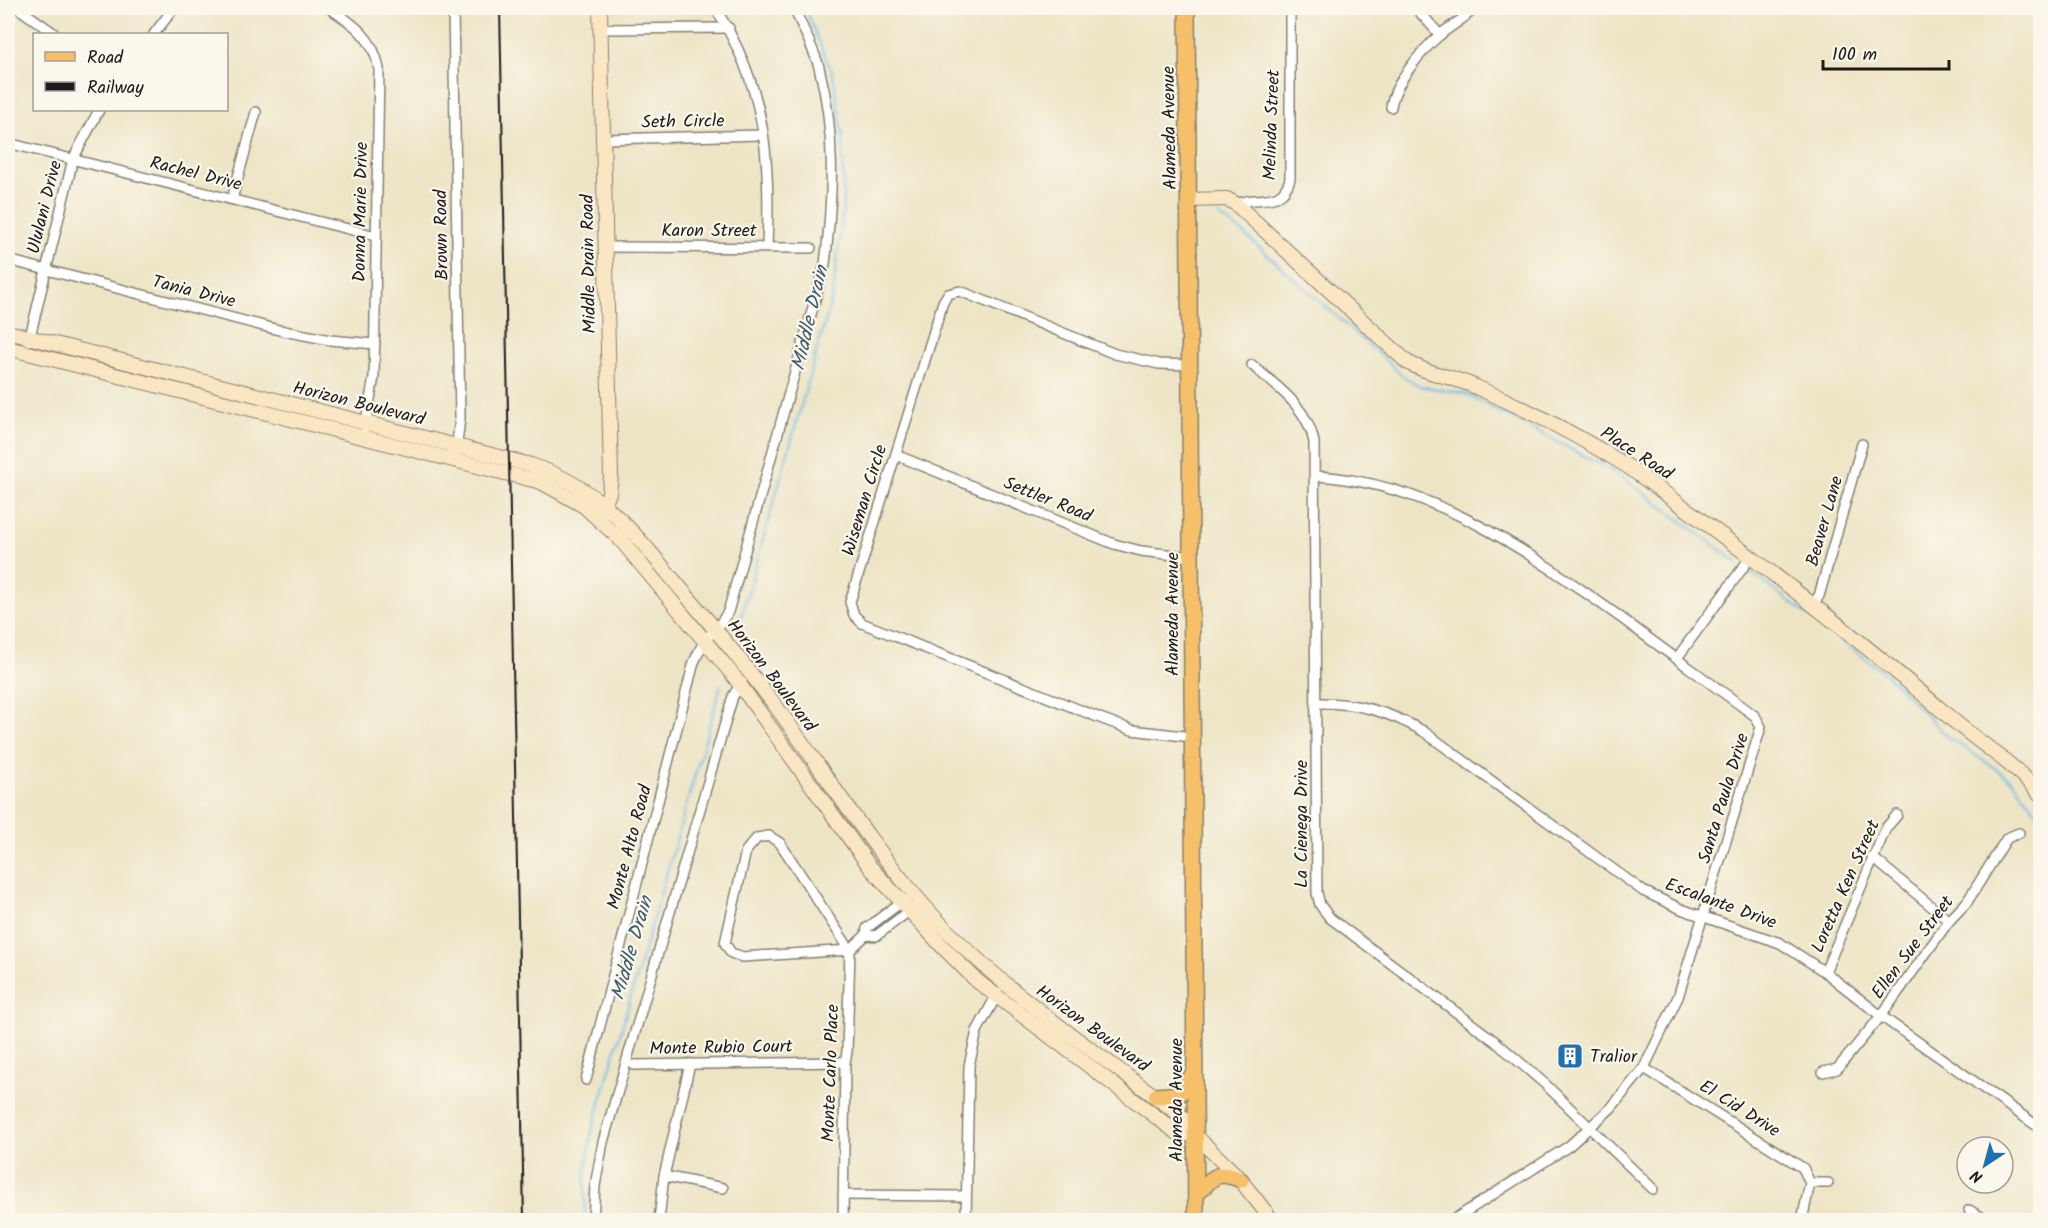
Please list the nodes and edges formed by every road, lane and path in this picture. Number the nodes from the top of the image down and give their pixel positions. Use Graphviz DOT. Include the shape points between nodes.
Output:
graph roads {
  1 [pos="18,8"];
  2 [pos="174,8"];
  3 [pos="329,8"];
  4 [pos="453,8"];
  5 [pos="600,8"];
  6 [pos="716,8"];
  7 [pos="794,8"];
  8 [pos="1187,8"];
  9 [pos="1290,8"];
  10 [pos="1416,8"];
  11 [pos="1474,8"];
  12 [pos="729,28"];
  13 [pos="601,29"];
  14 [pos="54,33"];
  15 [pos="155,33"];
  16 [pos="1440,35"];
  17 [pos="1391,107"];
  18 [pos="98,111"];
  19 [pos="256,112"];
  20 [pos="763,135"];
  21 [pos="604,139"];
  22 [pos="8,143"];
  23 [pos="73,159"];
  24 [pos="232,199"];
  25 [pos="1189,200"];
  26 [pos="1236,204"];
  27 [pos="376,236"];
  28 [pos="606,247"];
  29 [pos="767,247"];
  30 [pos="810,248"];
  31 [pos="8,260"];
  32 [pos="45,270"];
  33 [pos="8,332"];
  34 [pos="29,338"];
  35 [pos="375,344"];
  36 [pos="8,348"];
  37 [pos="26,352"];
  38 [pos="1191,365"];
  39 [pos="1252,365"];
  40 [pos="366,424"];
  41 [pos="362,438"];
  42 [pos="1862,444"];
  43 [pos="457,446"];
  44 [pos="896,455"];
  45 [pos="455,461"];
  46 [pos="1316,476"];
  47 [pos="605,503"];
  48 [pos="599,518"];
  49 [pos="1191,557"];
  50 [pos="1750,558"];
  51 [pos="1813,604"];
  52 [pos="710,634"];
  53 [pos="1677,658"];
  54 [pos="750,673"];
  55 [pos="740,684"];
  56 [pos="1317,703"];
  57 [pos="1192,737"];
  58 [pos="2040,795"];
  59 [pos="1897,815"];
  60 [pos="2019,833"];
  61 [pos="1872,857"];
  62 [pos="917,897"];
  63 [pos="905,907"];
  64 [pos="1704,917"];
  65 [pos="1949,921"];
  66 [pos="850,950"];
  67 [pos="1825,972"];
  68 [pos="1001,989"];
  69 [pos="1881,1016"];
  70 [pos="845,1062"];
  71 [pos="690,1064"];
  72 [pos="634,1065"];
  73 [pos="1644,1068"];
  74 [pos="1195,1070"];
  75 [pos="1823,1072"];
  76 [pos="586,1080"];
  77 [pos="1156,1096"];
  78 [pos="1591,1128"];
  79 [pos="2040,1128"];
  80 [pos="1196,1136"];
  81 [pos="664,1176"];
  82 [pos="1241,1180"];
  83 [pos="1810,1183"];
  84 [pos="1828,1183"];
  85 [pos="723,1188"];
  86 [pos="1653,1188"];
  87 [pos="1196,1195"];
  88 [pos="843,1196"];
  89 [pos="966,1197"];
  90 [pos="1969,1210"];
  91 [pos="593,1221"];
  92 [pos="659,1221"];
  93 [pos="843,1221"];
  94 [pos="966,1221"];
  95 [pos="1196,1221"];
  96 [pos="1272,1221"];
  97 [pos="1453,1221"];
  98 [pos="1802,1221"];
  99 [pos="1986,1221"];
  1 -- 14 [label="street"];
  2 -- 15 [label="street"];
  3 -- 27 [label="street, Donna Marie Drive" via="365,35 377,58"];
  4 -- 43 [label="street, Brown Road" via="460,418"];
  5 -- 13 [label="main road, Middle Drain Road"];
  6 -- 12 [label="street"];
  7 -- 52 [label="street, Monte Alto Road" via="818,66 830,123 833,162 825,264 736,590 728,612"];
  8 -- 25 [label="main road, Alameda Avenue"];
  9 -- 26 [label="street, Melinda Street" via="1290,179 1284,192 1272,200 1245,199"];
  10 -- 16 [label="street"];
  11 -- 16 [label="street"];
  12 -- 13 [label="street"];
  12 -- 20 [label="street" via="751,76"];
  13 -- 21 [label="main road, Middle Drain Road"];
  16 -- 17 [label="street" via="1401,80"];
  18 -- 23 [label="street, Ululani Drive"];
  19 -- 24 [label="street"];
  20 -- 21 [label="street, Seth Circle"];
  20 -- 29 [label="street" via="768,171"];
  21 -- 28 [label="main road, Middle Drain Road"];
  22 -- 23 [label="street, Rachel Drive"];
  23 -- 24 [label="street, Rachel Drive"];
  23 -- 32 [label="street, Ululani Drive"];
  24 -- 27 [label="street, Rachel Drive"];
  25 -- 26 [label="main road" via="1227,199"];
  25 -- 38 [label="main road, Alameda Avenue"];
  26 -- 50 [label="main road, Place Road" via="1407,362 1428,373 1475,386 1600,449 1637,472"];
  27 -- 35 [label="street, Donna Marie Drive"];
  28 -- 29 [label="street, Karon Street"];
  28 -- 47 [label="main road, Middle Drain Road" via="611,476"];
  29 -- 30 [label="street, Karon Street"];
  31 -- 32 [label="street, Tania Drive"];
  32 -- 34 [label="street, Ululani Drive"];
  32 -- 35 [label="street, Tania Drive" via="304,336"];
  33 -- 34 [label="main road, Horizon Boulevard"];
  34 -- 37 [label="street, Ululani Drive"];
  34 -- 40 [label="main road, Horizon Boulevard"];
  35 -- 40 [label="street, Donna Marie Drive"];
  36 -- 37 [label="main road, Horizon Boulevard"];
  37 -- 41 [label="main road, Horizon Boulevard"];
  38 -- 44 [label="street, Wiseman Circle" via="1159,364 1115,354 960,291 954,292 943,302"];
  38 -- 49 [label="main road, Alameda Avenue"];
  39 -- 46 [label="street, La Cienega Drive" via="1297,404 1308,420"];
  40 -- 41 [label="street, Donna Marie Drive"];
  40 -- 43 [label="main road, Horizon Boulevard"];
  41 -- 45 [label="main road, Horizon Boulevard"];
  42 -- 51 [label="street, Beaver Lane" via="1819,596"];
  43 -- 45 [label="street, Brown Road"];
  43 -- 47 [label="main road, Horizon Boulevard" via="552,472"];
  44 -- 49 [label="street, Settler Road" via="1114,544"];
  44 -- 57 [label="street, Wiseman Circle" via="852,594 851,609 858,620 1132,730"];
  45 -- 48 [label="main road, Horizon Boulevard" via="541,482"];
  46 -- 53 [label="street, Santa Paula Drive" via="1381,484 1479,525 1550,566"];
  46 -- 56 [label="street, La Cienega Drive"];
  47 -- 48 [label="main road, Middle Drain Road"];
  47 -- 52 [label="main road, Horizon Boulevard" via="625,522"];
  48 -- 52 [label="main road, Horizon Boulevard"];
  49 -- 57 [label="main road, Alameda Avenue"];
  50 -- 51 [label="main road, Place Road"];
  50 -- 53 [label="street"];
  51 -- 58 [label="main road, Place Road" via="2021,773"];
  52 -- 54 [label="main road, Horizon Boulevard"];
  52 -- 55 [label="main road, Horizon Boulevard"];
  52 -- 76 [label="street, Monte Alto Road" via="694,662"];
  53 -- 64 [label="street, Santa Paula Drive" via="1755,716 1761,727"];
  54 -- 55 [label="street"];
  54 -- 62 [label="main road, Horizon Boulevard" via="888,865"];
  55 -- 63 [label="main road, Horizon Boulevard" via="870,867"];
  55 -- 91 [label="street" via="733,696 603,1142"];
  56 -- 64 [label="street, Escalante Drive" via="1366,706 1402,719 1627,880 1671,905"];
  56 -- 78 [label="street, La Cienega Drive" via="1317,893 1324,913 1496,1042"];
  57 -- 74 [label="main road, Alameda Avenue"];
  59 -- 61 [label="street, Loretta Ken Street"];
  60 -- 65 [label="street, Ellen Sue Street" via="2007,838 1967,902"];
  61 -- 65 [label="street"];
  61 -- 67 [label="street, Loretta Ken Street"];
  62 -- 63 [label="street"];
  62 -- 68 [label="main road, Horizon Boulevard"];
  63 -- 66 [label="street" via="867,928 866,935"];
  63 -- 68 [label="main road, Horizon Boulevard" via="976,981"];
  64 -- 67 [label="street, Escalante Drive" via="1780,943"];
  64 -- 73 [label="street, Santa Paula Drive" via="1678,997"];
  65 -- 69 [label="street, Ellen Sue Street"];
  66 -- 66 [label="street" via="742,957 731,953 725,944 746,851 757,838 769,836 780,843"];
  66 -- 70 [label="street, Monte Carlo Place"];
  67 -- 69 [label="street, Escalante Drive"];
  68 -- 77 [label="main road, Horizon Boulevard"];
  68 -- 80 [label="main road, Horizon Boulevard" via="1176,1132"];
  68 -- 89 [label="street" via="977,1031 969,1066"];
  69 -- 75 [label="street, Ellen Sue Street" via="1837,1069"];
  69 -- 79 [label="street, Escalante Drive"];
  70 -- 71 [label="street, Monte Rubio Court"];
  70 -- 88 [label="street, Monte Carlo Place"];
  71 -- 72 [label="street, Monte Rubio Court"];
  71 -- 81 [label="street"];
  73 -- 78 [label="street, Santa Paula Drive"];
  73 -- 83 [label="street, El Cid Drive" via="1803,1168"];
  74 -- 77 [label="main road" via="1180,1094"];
  74 -- 80 [label="main road, Alameda Avenue"];
  77 -- 80 [label="main road, Horizon Boulevard" via="1184,1118"];
  78 -- 86 [label="street, La Cienega Drive"];
  78 -- 97 [label="street, Santa Paula Drive" via="1549,1160"];
  80 -- 82 [label="main road"];
  80 -- 87 [label="main road, Alameda Avenue"];
  81 -- 85 [label="street"];
  81 -- 92 [label="street"];
  82 -- 87 [label="main road" via="1218,1175"];
  82 -- 96 [label="main road"];
  83 -- 84 [label="street"];
  83 -- 98 [label="street"];
  87 -- 95 [label="main road, Alameda Avenue"];
  88 -- 89 [label="street"];
  88 -- 93 [label="street, Monte Carlo Place"];
  89 -- 94 [label="street"];
  90 -- 99 [label="street"];
}
